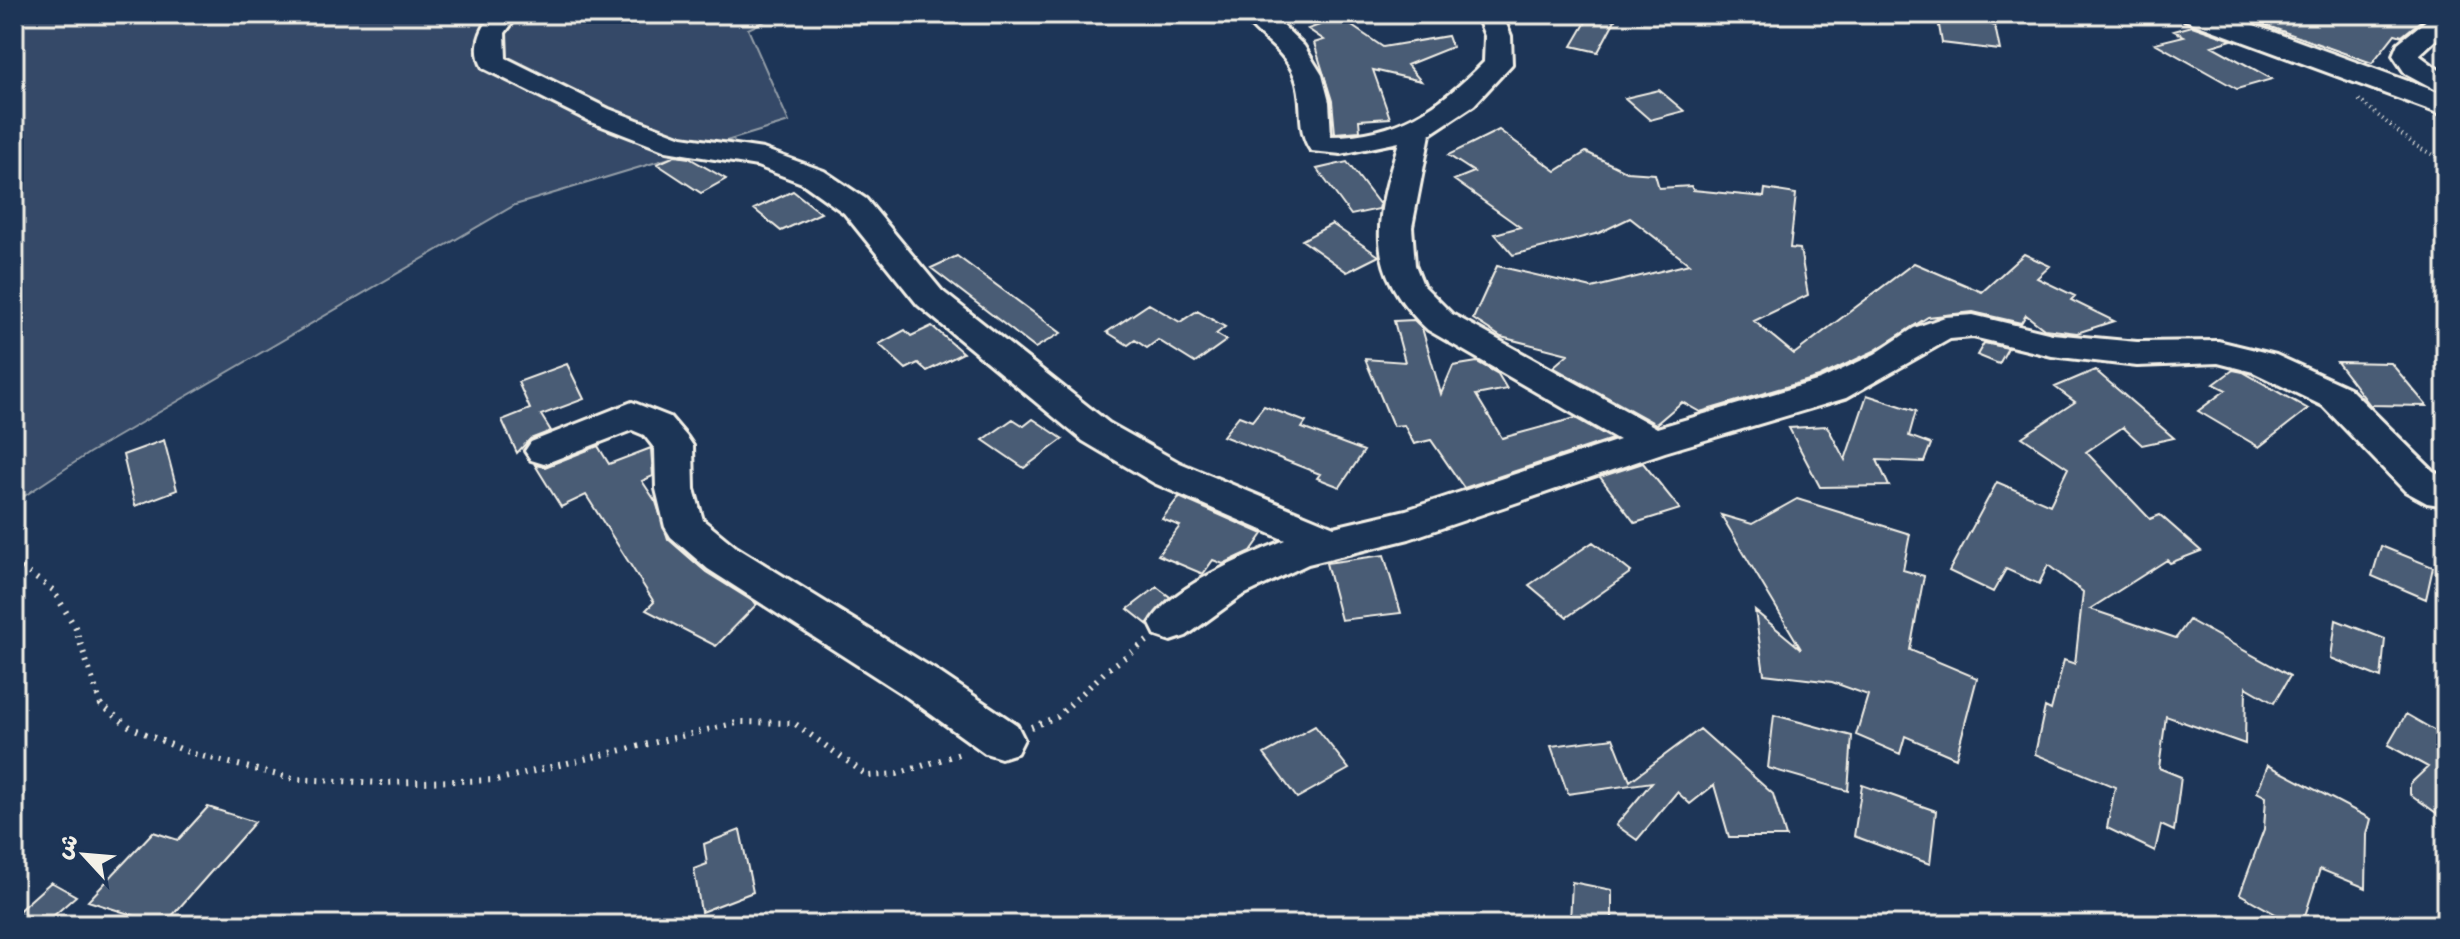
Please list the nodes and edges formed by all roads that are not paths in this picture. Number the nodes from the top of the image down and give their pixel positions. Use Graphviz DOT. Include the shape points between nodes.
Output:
graph roads {
  1 [pos="506,14"];
  2 [pos="1254,14"];
  3 [pos="1489,14"];
  4 [pos="2196,14"];
  5 [pos="2446,17"];
  6 [pos="2446,87"];
  7 [pos="2446,106"];
  8 [pos="1417,130"];
  9 [pos="1654,442"];
  10 [pos="544,451"];
  11 [pos="2441,493"];
  12 [pos="1332,543"];
  13 [pos="1171,624"];
  14 [pos="1001,739"];
  1 -- 12 [label="street" via="492,32 493,62 599,115 676,145 763,158 813,177 855,206 930,298 1096,432 1167,473"];
  2 -- 8 [label="street" via="1296,51 1314,94 1314,136 1321,145"];
  3 -- 8 [label="street" via="1498,36 1498,64 1464,99"];
  4 -- 7 [label="main road"];
  5 -- 6 [label="street" via="2406,55"];
  8 -- 9 [label="street" via="1403,177 1397,249 1403,279 1418,302 1440,322"];
  9 -- 11 [label="street" via="1833,389 1926,336 1973,326 2052,345 2137,354 2218,352 2264,363 2336,397 2419,481"];
  9 -- 12 [label="street" via="1409,524"];
  10 -- 14 [label="street" via="632,415 657,426 674,446 675,489 685,527 722,558"];
  12 -- 13 [label="street" via="1298,551 1226,585"];
}
